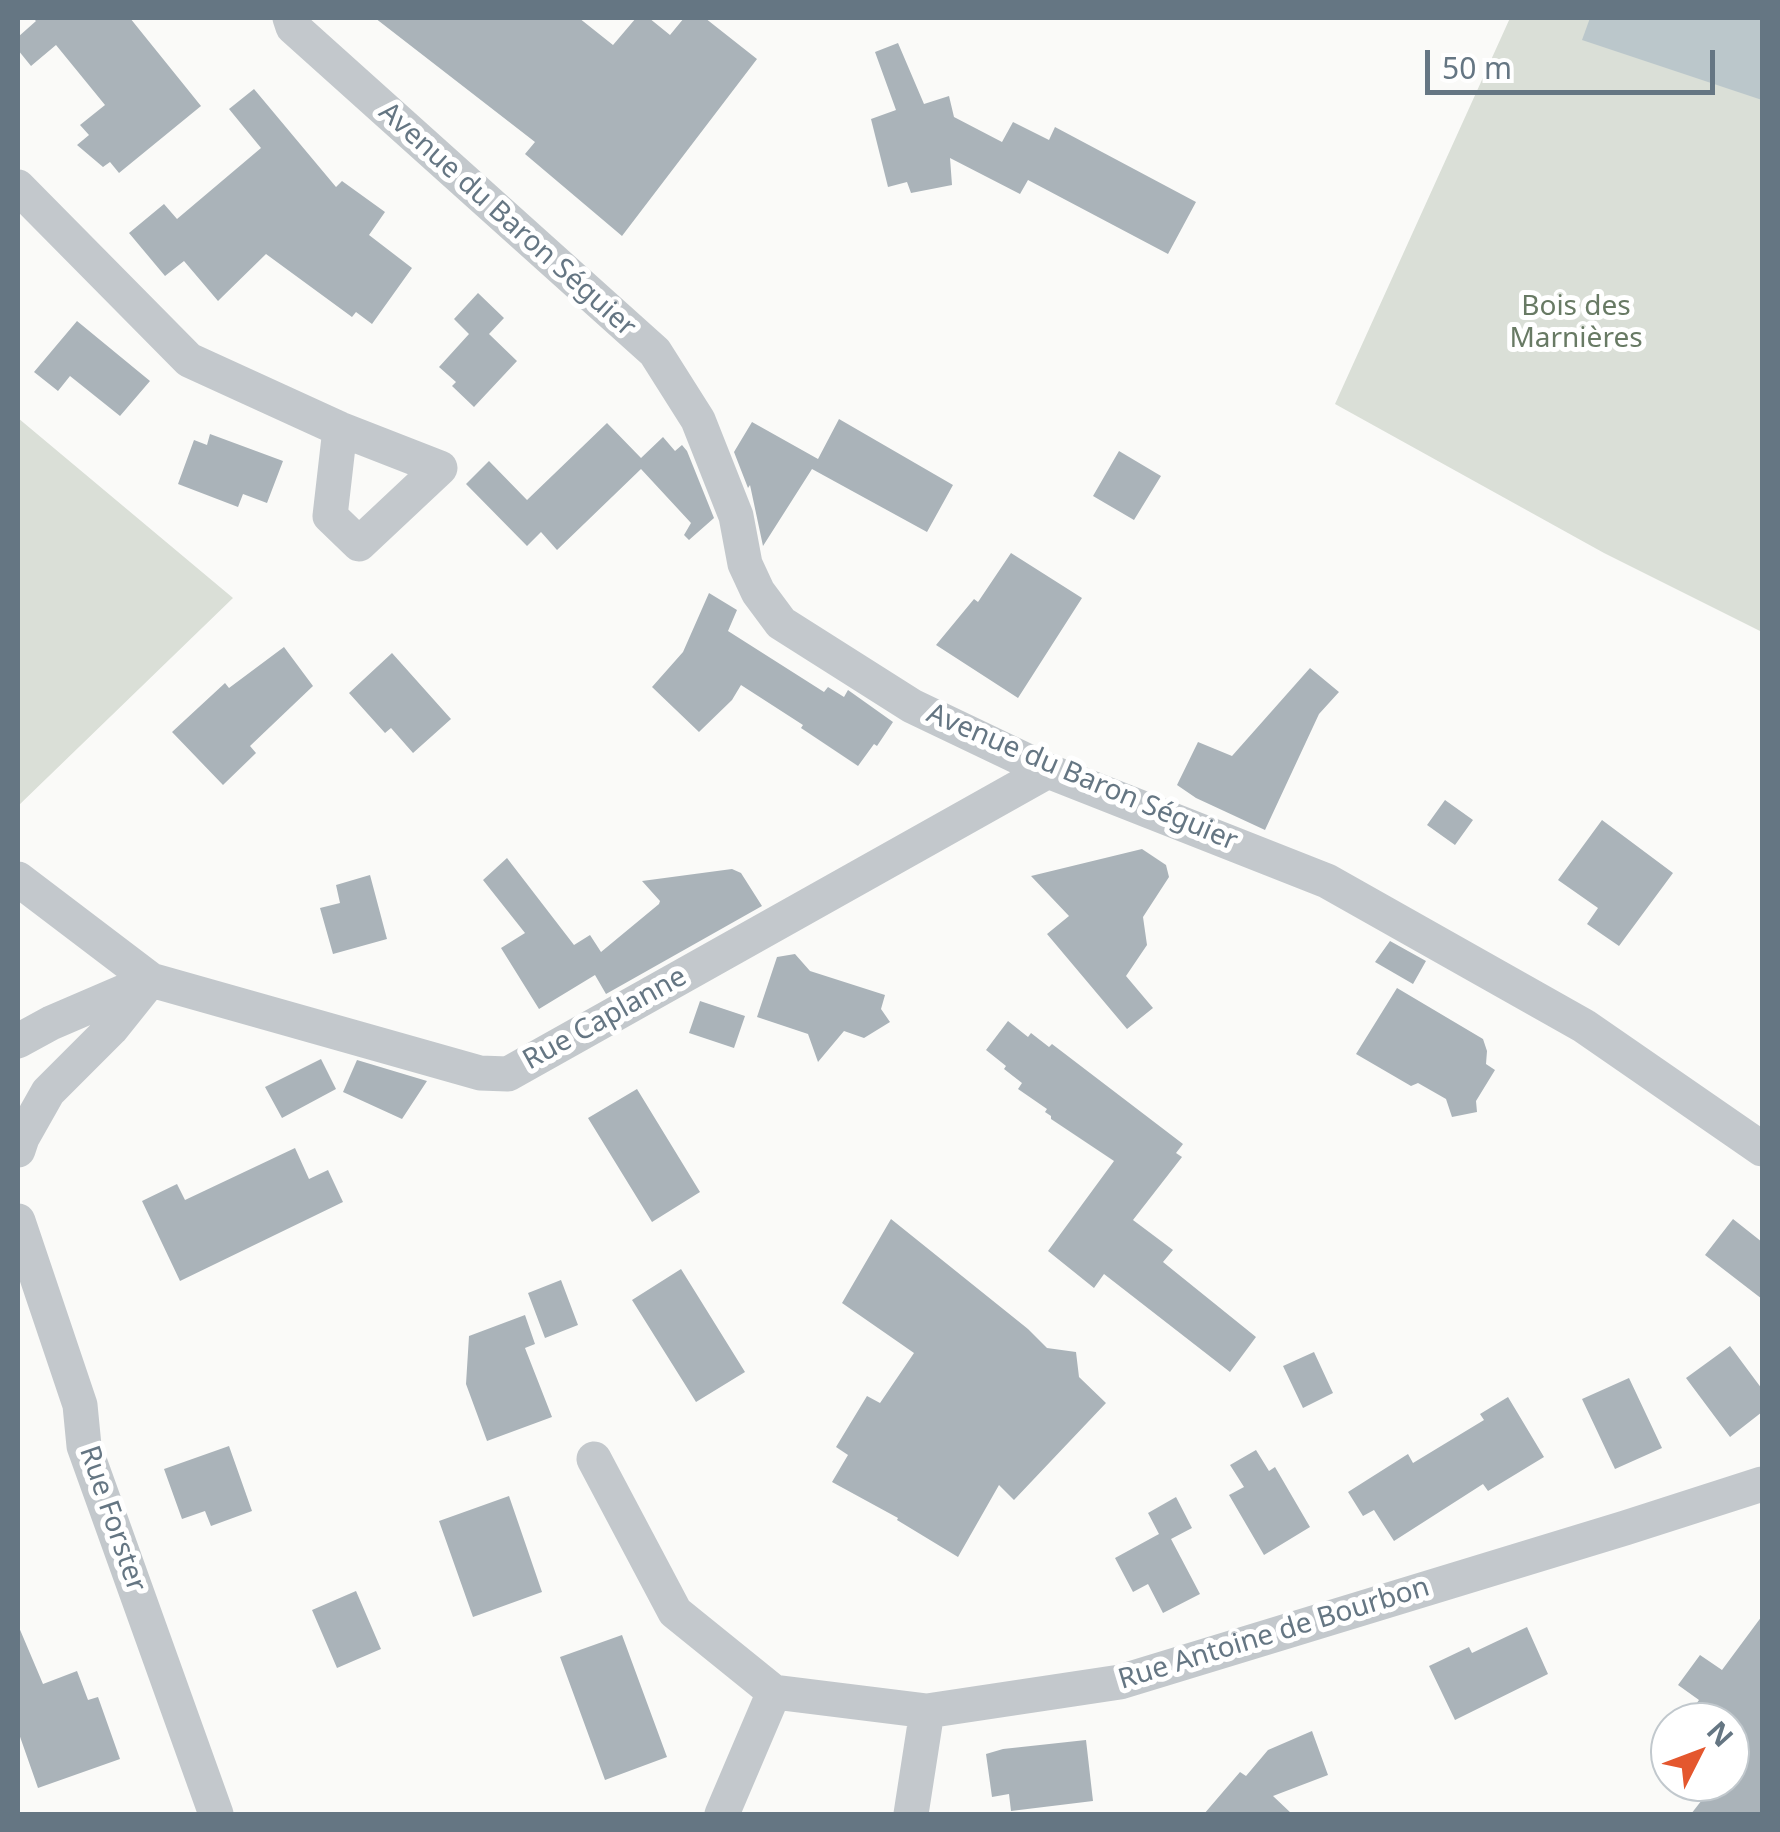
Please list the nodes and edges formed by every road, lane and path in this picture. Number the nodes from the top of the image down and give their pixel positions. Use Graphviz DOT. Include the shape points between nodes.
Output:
graph roads {
  1 [pos="290,18"];
  2 [pos="18,187"];
  3 [pos="340,429"];
  4 [pos="1048,771"];
  5 [pos="18,878"];
  6 [pos="151,980"];
  7 [pos="18,1040"];
  8 [pos="1762,1149"];
  9 [pos="18,1150"];
  10 [pos="18,1221"];
  11 [pos="594,1458"];
  12 [pos="1762,1484"];
  13 [pos="774,1692"];
  14 [pos="927,1711"];
  15 [pos="216,1814"];
  16 [pos="722,1814"];
  17 [pos="912,1814"];
  1 -- 4 [label="street, Avenue du Baron Séguier" via="654,352 698,420 736,516 745,564 782,623 912,706"];
  2 -- 3 [label="street" via="189,360"];
  4 -- 6 [label="street, Rue Caplanne" via="508,1074 480,1073"];
  4 -- 8 [label="street, Avenue du Baron Séguier" via="1326,880 1584,1026"];
  5 -- 6 [label="street"];
  6 -- 7 [label="street"];
  6 -- 9 [label="street" via="48,1092"];
  10 -- 15 [label="street, Rue Forster" via="80,1405 84,1446"];
  11 -- 13 [label="street" via="675,1612"];
  12 -- 14 [label="street, Rue Antoine de Bourbon" via="1120,1682"];
  13 -- 14 [label="street, Rue Antoine de Bourbon"];
  13 -- 16 [label="street"];
  14 -- 17 [label="street"];
}
